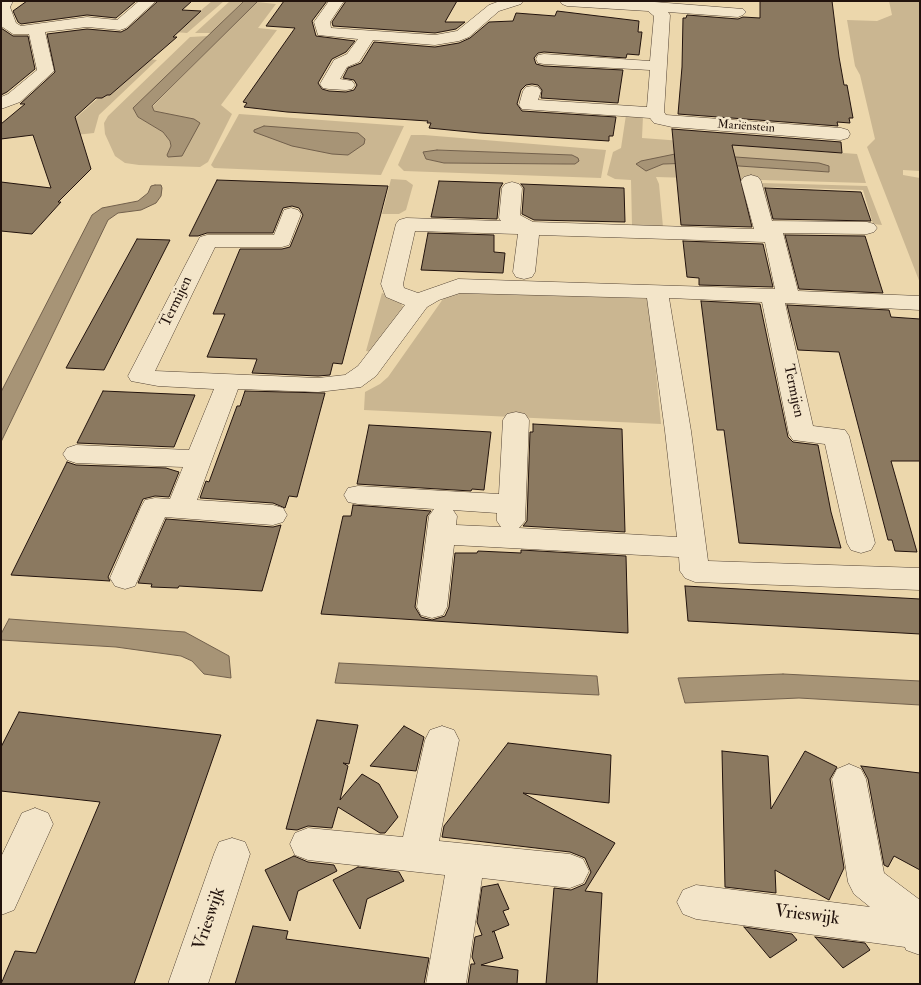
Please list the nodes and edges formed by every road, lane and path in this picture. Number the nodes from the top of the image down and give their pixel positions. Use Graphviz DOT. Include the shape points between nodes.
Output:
graph roads {
  1 [pos="6,1"];
  2 [pos="149,1"];
  3 [pos="336,1"];
  4 [pos="516,1"];
  5 [pos="567,1"];
  6 [pos="653,4"];
  7 [pos="738,12"];
  8 [pos="36,30"];
  9 [pos="369,35"];
  10 [pos="544,60"];
  11 [pos="658,66"];
  12 [pos="346,85"];
  13 [pos="532,91"];
  14 [pos="5,100"];
  15 [pos="655,113"];
  16 [pos="841,134"];
  17 [pos="751,180"];
  18 [pos="512,188"];
  19 [pos="291,214"];
  20 [pos="529,228"];
  21 [pos="867,228"];
  22 [pos="768,232"];
  23 [pos="524,272"];
  24 [pos="657,292"];
  25 [pos="780,296"];
  26 [pos="419,302"];
  27 [pos="920,303"];
  28 [pos="229,381"];
  29 [pos="516,420"];
  30 [pos="76,454"];
  31 [pos="199,459"];
  32 [pos="358,495"];
  33 [pos="445,500"];
  34 [pos="511,504"];
  35 [pos="180,509"];
  36 [pos="273,515"];
  37 [pos="442,534"];
  38 [pos="511,539"];
  39 [pos="862,543"];
  40 [pos="693,548"];
  41 [pos="125,578"];
  42 [pos="920,579"];
  43 [pos="432,607"];
  44 [pos="442,740"];
  45 [pos="849,779"];
  46 [pos="35,824"];
  47 [pos="308,844"];
  48 [pos="232,854"];
  49 [pos="418,854"];
  50 [pos="466,860"];
  51 [pos="570,871"];
  52 [pos="1,898"];
  53 [pos="696,902"];
  54 [pos="919,934"];
  55 [pos="188,984"];
  56 [pos="446,984"];
  1 -- 8 [label="street" via="2,7 8,26 19,31"];
  2 -- 8 [label="street" via="120,25 87,22"];
  3 -- 9 [label="street" via="322,22 324,32"];
  4 -- 9 [label="street" via="494,8 463,34 453,38 435,40"];
  5 -- 6 [label="street"];
  6 -- 7 [label="street"];
  6 -- 11 [label="street" via="662,15"];
  8 -- 14 [label="street" via="46,71"];
  9 -- 12 [label="street" via="353,58 340,64 329,84"];
  10 -- 11 [label="street"];
  11 -- 15 [label="street"];
  13 -- 15 [label="street, Mariënstein" via="528,104"];
  15 -- 16 [label="street, Mariënstein" via="660,119 672,122"];
  17 -- 22 [label="street, Termijen"];
  18 -- 20 [label="street" via="509,218"];
  19 -- 28 [label="street, Termijen" via="282,241 207,241 140,376"];
  20 -- 22 [label="street"];
  20 -- 23 [label="street"];
  20 -- 26 [label="street" via="406,224 392,284 394,292"];
  21 -- 22 [label="street"];
  22 -- 25 [label="street, Termijen"];
  24 -- 25 [label="street, Termijen"];
  24 -- 26 [label="street, Termijen" via="458,286"];
  24 -- 40 [label="street"];
  25 -- 27 [label="street, Termijen"];
  25 -- 39 [label="street, Termijen" via="802,434 836,436"];
  26 -- 28 [label="street, Termijen" via="366,371 352,382 318,385"];
  28 -- 31 [label="street"];
  29 -- 34 [label="street"];
  30 -- 31 [label="street"];
  31 -- 35 [label="street"];
  32 -- 33 [label="street"];
  33 -- 34 [label="street"];
  33 -- 37 [label="street"];
  34 -- 38 [label="street"];
  35 -- 36 [label="street"];
  35 -- 41 [label="street" via="155,507"];
  37 -- 38 [label="street"];
  37 -- 43 [label="street"];
  38 -- 40 [label="street"];
  40 -- 42 [label="street" via="696,571"];
  44 -- 49 [label="street"];
  45 -- 54 [label="street, Vrieswijk" via="867,882 918,922"];
  46 -- 52 [label="street"];
  47 -- 49 [label="street"];
  48 -- 55 [label="street, Vrieswijk"];
  49 -- 50 [label="street"];
  50 -- 51 [label="street"];
  50 -- 56 [label="street"];
  53 -- 54 [label="street, Vrieswijk"];
}
